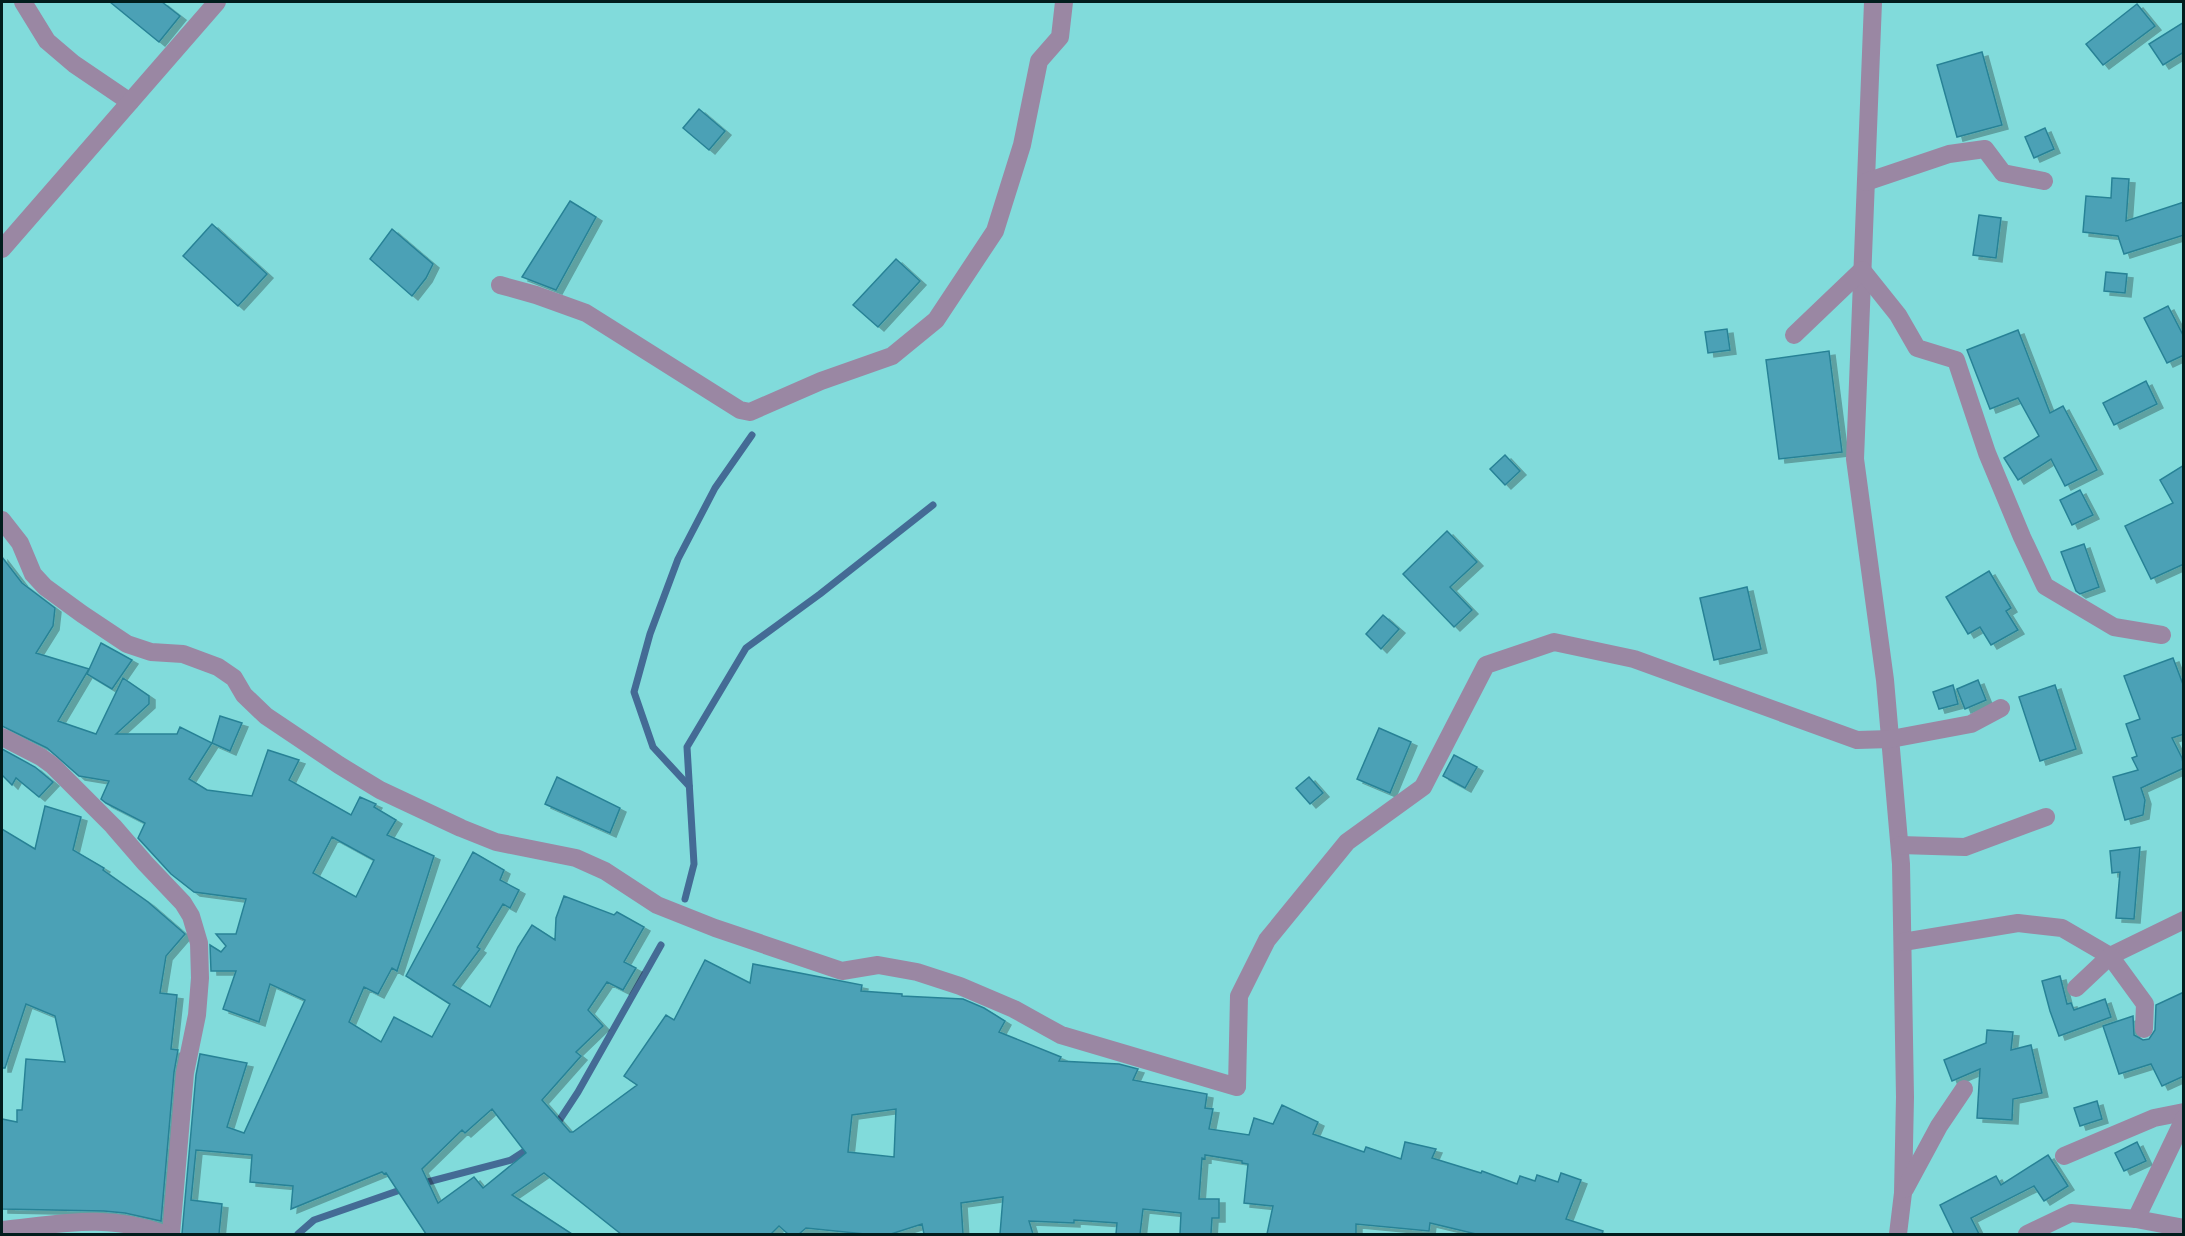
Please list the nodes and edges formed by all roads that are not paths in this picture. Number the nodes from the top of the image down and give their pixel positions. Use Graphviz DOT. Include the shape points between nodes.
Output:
graph roads {
  1 [pos="23,2"];
  2 [pos="217,2"];
  3 [pos="1064,2"];
  4 [pos="1873,2"];
  5 [pos="130,102"];
  6 [pos="2044,181"];
  7 [pos="1866,182"];
  8 [pos="2,249"];
  9 [pos="1862,270"];
  10 [pos="500,285"];
  11 [pos="1794,334"];
  12 [pos="2,520"];
  13 [pos="2162,635"];
  14 [pos="2001,708"];
  15 [pos="2,737"];
  16 [pos="1891,740"];
  17 [pos="2046,817"];
  18 [pos="1900,845"];
  19 [pos="2184,920"];
  20 [pos="1903,942"];
  21 [pos="2110,956"];
  22 [pos="2076,988"];
  23 [pos="2144,1029"];
  24 [pos="1964,1089"];
  25 [pos="2184,1112"];
  26 [pos="2184,1119"];
  27 [pos="2064,1156"];
  28 [pos="1902,1193"];
  29 [pos="2136,1219"];
  30 [pos="2184,1228"];
  31 [pos="2,1230"];
  32 [pos="164,1234"];
  33 [pos="171,1234"];
  34 [pos="1898,1234"];
  35 [pos="2027,1234"];
  1 -- 5 [label="street" via="47,41"];
  2 -- 5 [label="street"];
  3 -- 10 [label="street" via="1060,37 1039,61 1022,145 994,231 936,320 892,356 750,412 740,410 586,314"];
  4 -- 7 [label="street"];
  5 -- 8 [label="street"];
  6 -- 7 [label="street" via="2003,173 1985,149 1949,154"];
  7 -- 9 [label="street"];
  9 -- 11 [label="street"];
  9 -- 13 [label="street" via="1898,315 1917,348 1956,360 1987,453 2045,586 2114,627"];
  9 -- 16 [label="street" via="1855,459"];
  12 -- 16 [label="street" via="20,543 33,574 82,614 127,644 151,652 183,654 218,667 234,678 244,695 266,716 339,765 380,790 461,828 496,842 576,858 605,871 657,905 842,971 878,965 917,972 1014,1009 1061,1035 1237,1087 1239,996 1267,940 1347,842 1423,787 1486,665 1554,642 1634,659 1857,740"];
  14 -- 16 [label="street" via="1971,724"];
  15 -- 33 [label="street" via="52,765 113,826 191,916 199,943 201,978 184,1073"];
  16 -- 18 [label="street"];
  17 -- 18 [label="street" via="1965,847"];
  18 -- 20 [label="street"];
  19 -- 21 [label="street"];
  20 -- 21 [label="street" via="2018,923 2062,928"];
  20 -- 28 [label="street"];
  21 -- 22 [label="street"];
  21 -- 23 [label="street" via="2145,1004"];
  24 -- 28 [label="street"];
  25 -- 27 [label="street" via="2154,1118"];
  26 -- 29 [label="street"];
  28 -- 34 [label="street"];
  29 -- 30 [label="street"];
  29 -- 35 [label="street" via="2071,1213"];
  31 -- 32 [label="street" via="84,1221 140,1226"];
}
